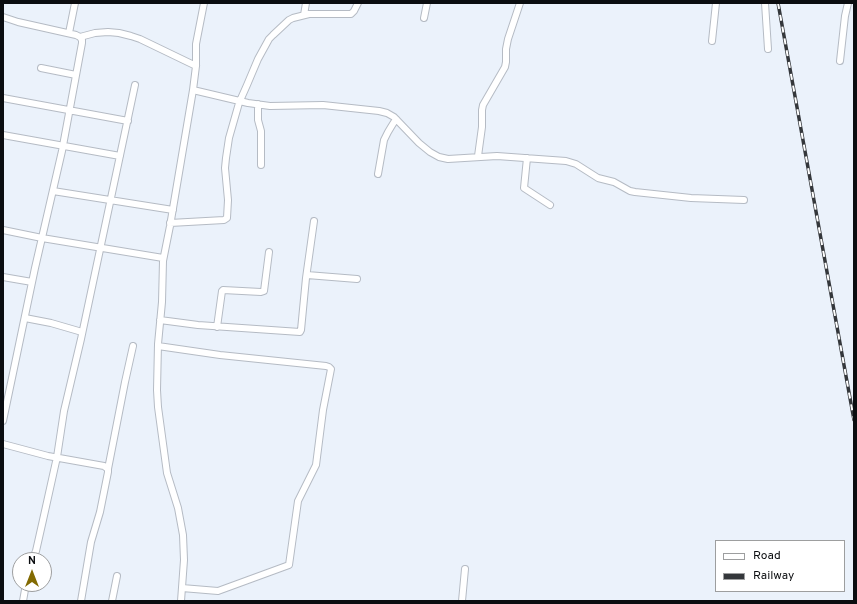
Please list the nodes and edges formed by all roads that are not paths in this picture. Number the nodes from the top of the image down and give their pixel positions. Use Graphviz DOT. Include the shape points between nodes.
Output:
graph roads {
  1 [pos="76,3"];
  2 [pos="204,3"];
  3 [pos="306,3"];
  4 [pos="358,3"];
  5 [pos="427,3"];
  6 [pos="520,3"];
  7 [pos="716,3"];
  8 [pos="764,3"];
  9 [pos="848,3"];
  10 [pos="304,16"];
  11 [pos="3,17"];
  12 [pos="424,18"];
  13 [pos="69,33"];
  14 [pos="80,37"];
  15 [pos="712,41"];
  16 [pos="768,49"];
  17 [pos="840,61"];
  18 [pos="196,66"];
  19 [pos="41,68"];
  20 [pos="76,75"];
  21 [pos="135,85"];
  22 [pos="193,90"];
  23 [pos="3,98"];
  24 [pos="240,101"];
  25 [pos="258,104"];
  26 [pos="70,110"];
  27 [pos="396,119"];
  28 [pos="128,121"];
  29 [pos="3,136"];
  30 [pos="63,146"];
  31 [pos="120,156"];
  32 [pos="478,156"];
  33 [pos="527,158"];
  34 [pos="262,165"];
  35 [pos="378,174"];
  36 [pos="53,191"];
  37 [pos="744,200"];
  38 [pos="110,201"];
  39 [pos="550,205"];
  40 [pos="172,210"];
  41 [pos="314,221"];
  42 [pos="170,223"];
  43 [pos="3,230"];
  44 [pos="42,238"];
  45 [pos="100,247"];
  46 [pos="269,252"];
  47 [pos="163,258"];
  48 [pos="307,275"];
  49 [pos="3,277"];
  50 [pos="357,279"];
  51 [pos="32,282"];
  52 [pos="25,318"];
  53 [pos="160,320"];
  54 [pos="217,327"];
  55 [pos="82,332"];
  56 [pos="133,346"];
  57 [pos="158,346"];
  58 [pos="4,412"];
  59 [pos="3,421"];
  60 [pos="3,444"];
  61 [pos="57,457"];
  62 [pos="108,470"];
  63 [pos="36,552"];
  64 [pos="465,569"];
  65 [pos="117,576"];
  66 [pos="182,588"];
  67 [pos="81,601"];
  68 [pos="112,601"];
  69 [pos="181,601"];
  70 [pos="462,601"];
  1 -- 13 [label="street"];
  2 -- 18 [label="street" via="196,44"];
  3 -- 10 [label="street"];
  4 -- 10 [label="street" via="351,14"];
  5 -- 12 [label="street"];
  6 -- 32 [label="street" via="508,39 505,66 482,110"];
  7 -- 15 [label="street"];
  8 -- 16 [label="street"];
  9 -- 17 [label="street"];
  10 -- 24 [label="street" via="289,20 269,39"];
  11 -- 13 [label="street"];
  13 -- 14 [label="street"];
  14 -- 18 [label="street" via="108,32 131,36"];
  14 -- 20 [label="street" via="82,43"];
  18 -- 22 [label="street"];
  19 -- 20 [label="street"];
  20 -- 26 [label="street"];
  21 -- 28 [label="street"];
  22 -- 24 [label="street"];
  22 -- 40 [label="street"];
  23 -- 26 [label="street"];
  24 -- 25 [label="street"];
  24 -- 42 [label="street" via="226,158 227,218"];
  25 -- 27 [label="street" via="323,105 379,110"];
  25 -- 34 [label="street"];
  26 -- 28 [label="street"];
  26 -- 30 [label="street"];
  27 -- 32 [label="street" via="419,143 439,157"];
  27 -- 35 [label="street" via="384,140"];
  28 -- 31 [label="street"];
  29 -- 30 [label="street"];
  30 -- 31 [label="street"];
  30 -- 36 [label="street"];
  31 -- 38 [label="street"];
  32 -- 33 [label="street"];
  33 -- 37 [label="street" via="572,162 598,178 635,192"];
  33 -- 39 [label="street" via="524,188"];
  36 -- 38 [label="street"];
  36 -- 44 [label="street"];
  38 -- 40 [label="street"];
  38 -- 45 [label="street"];
  40 -- 42 [label="street"];
  41 -- 48 [label="street"];
  42 -- 47 [label="street"];
  43 -- 44 [label="street"];
  44 -- 45 [label="street"];
  44 -- 51 [label="street"];
  45 -- 47 [label="street"];
  45 -- 55 [label="street"];
  46 -- 54 [label="street" via="264,291 223,290"];
  47 -- 53 [label="street"];
  48 -- 50 [label="street"];
  48 -- 54 [label="street" via="300,332"];
  49 -- 51 [label="street"];
  51 -- 52 [label="street"];
  52 -- 55 [label="street"];
  52 -- 58 [label="street"];
  53 -- 54 [label="street"];
  53 -- 57 [label="street"];
  55 -- 61 [label="street" via="64,411"];
  56 -- 62 [label="street"];
  57 -- 66 [label="street" via="157,390 167,473 183,535"];
  57 -- 66 [label="street" via="326,366 331,369 316,465 298,501 289,565 223,590"];
  58 -- 59 [label="street"];
  60 -- 61 [label="street"];
  61 -- 62 [label="street" via="104,466"];
  61 -- 63 [label="street"];
  62 -- 67 [label="street" via="91,542"];
  64 -- 70 [label="street"];
  65 -- 68 [label="street"];
  66 -- 69 [label="street"];
}
